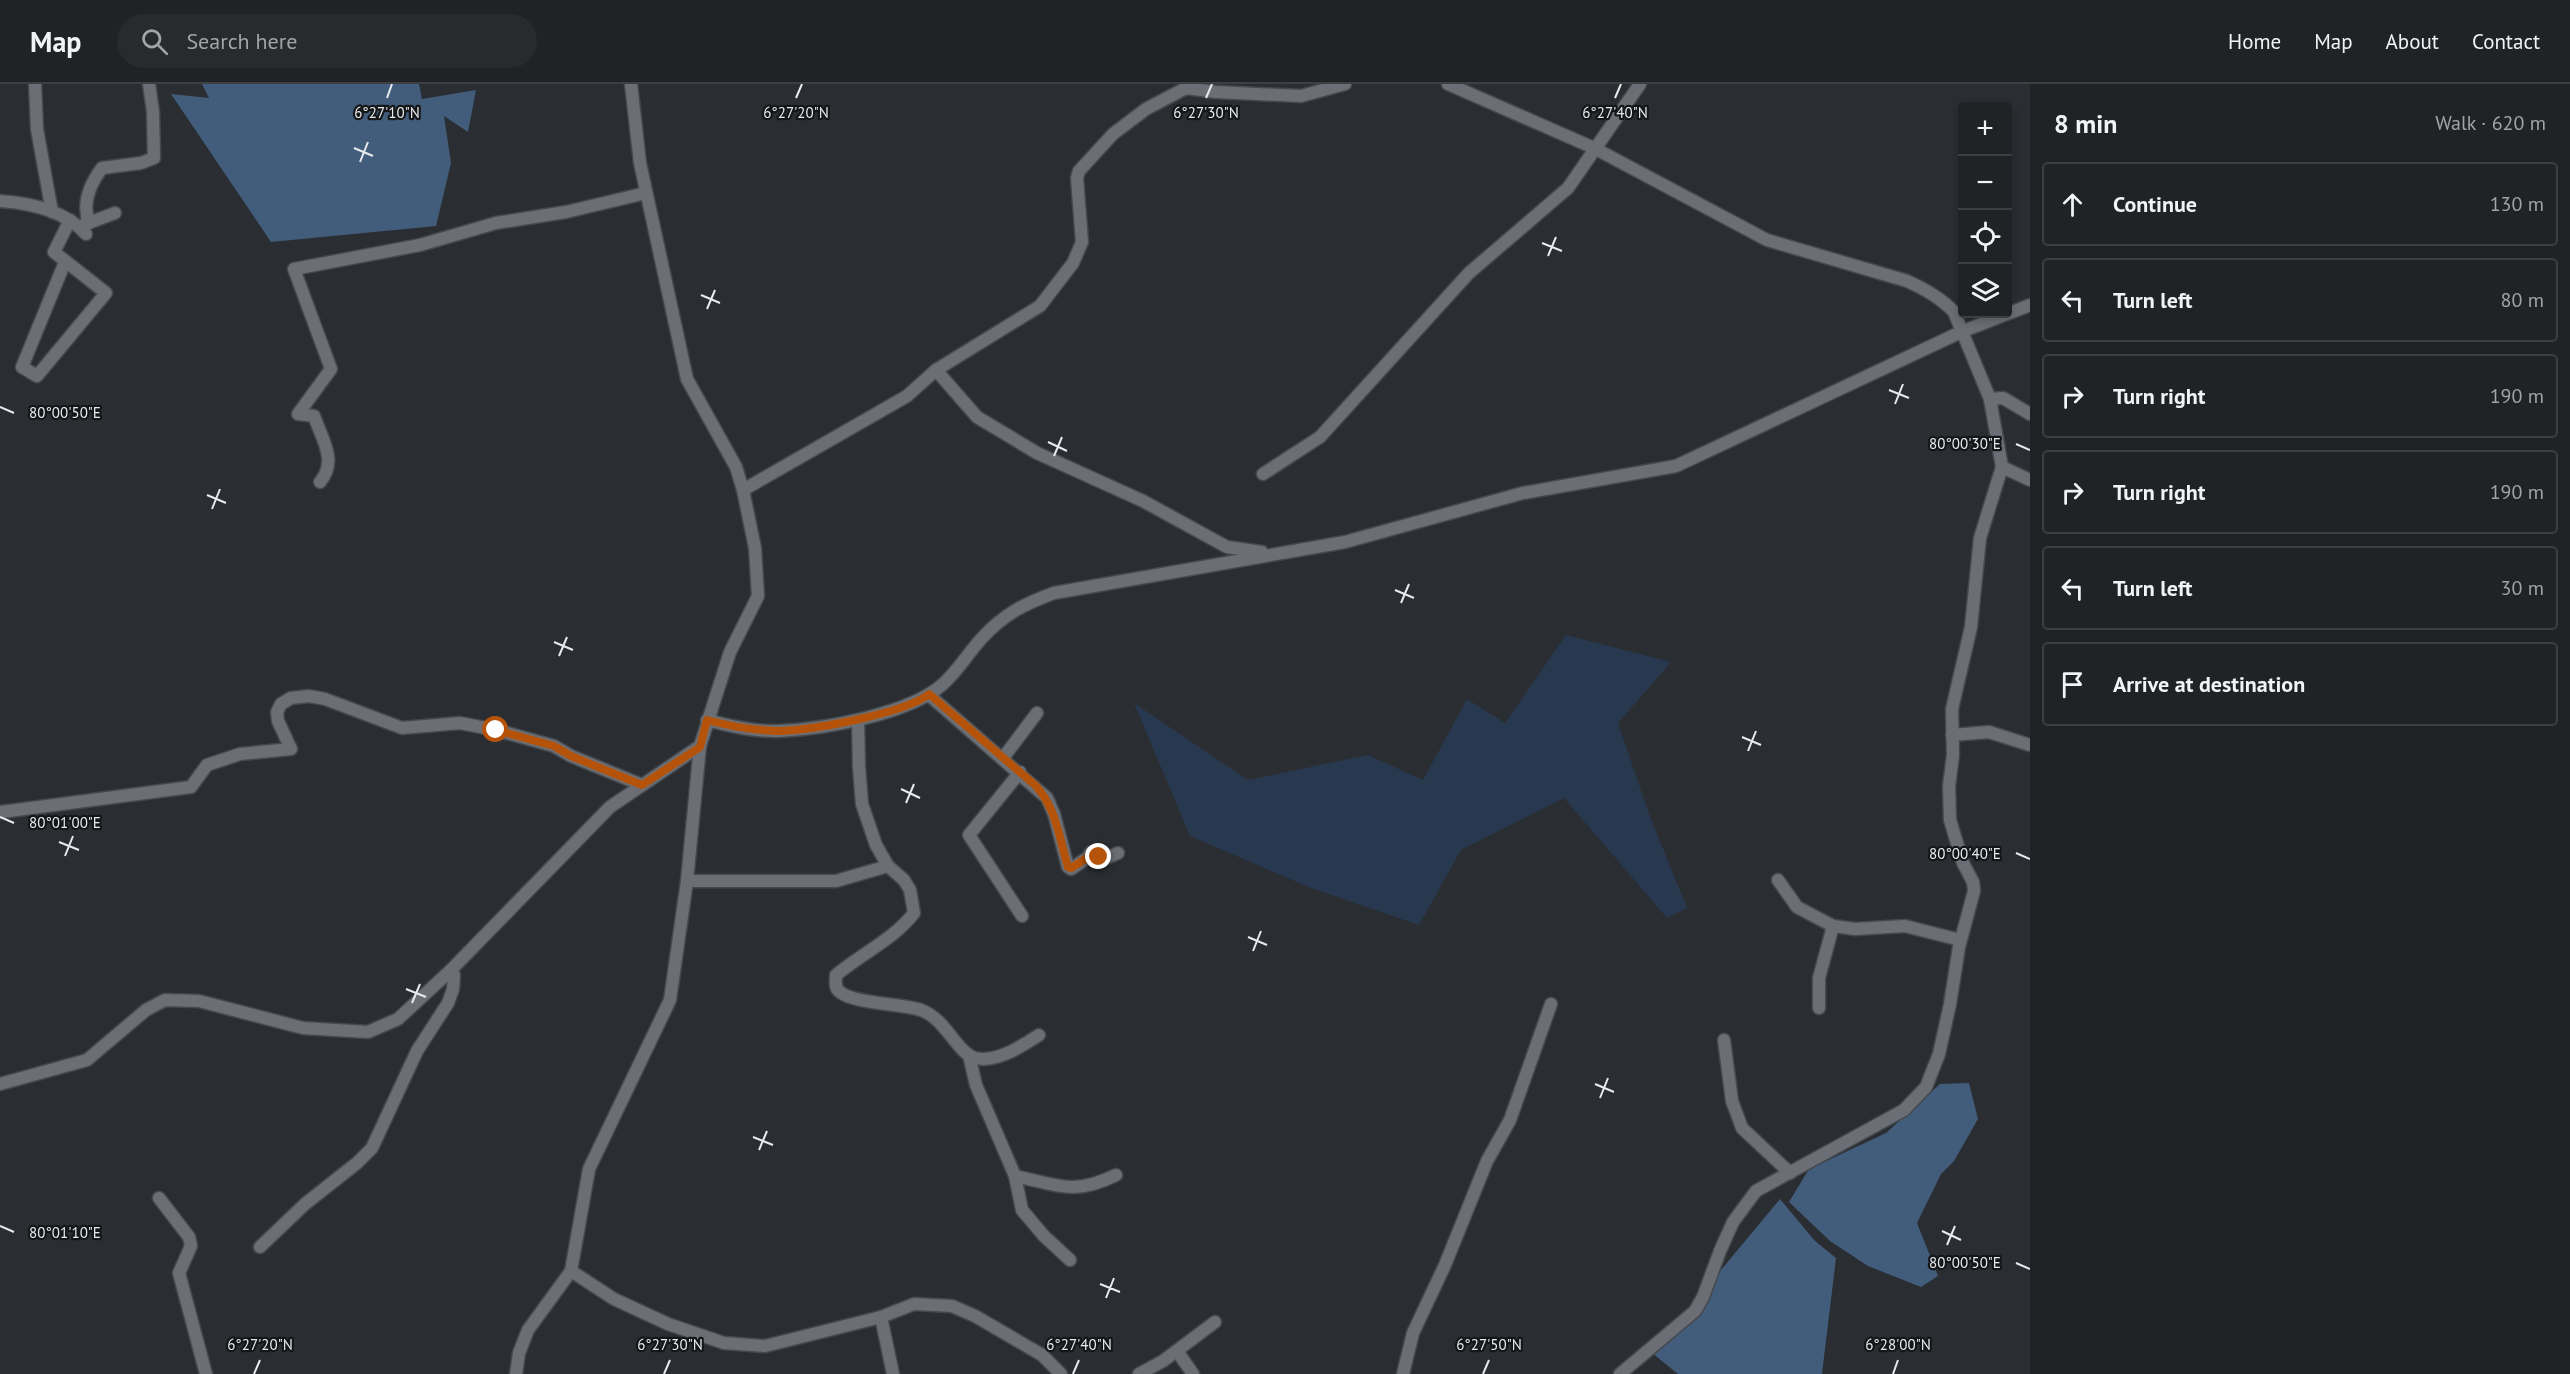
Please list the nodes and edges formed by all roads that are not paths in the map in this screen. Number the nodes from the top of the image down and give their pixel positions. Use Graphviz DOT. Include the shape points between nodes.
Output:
graph roads {
  1 [pos="35,84"];
  2 [pos="149,84"];
  3 [pos="631,84"];
  4 [pos="1345,84"];
  5 [pos="1448,84"];
  6 [pos="1640,84"];
  7 [pos="1594,148"];
  8 [pos="646,193"];
  9 [pos="0,201"];
  10 [pos="52,213"];
  11 [pos="115,213"];
  12 [pos="81,226"];
  13 [pos="65,262"];
  14 [pos="2030,305"];
  15 [pos="1961,332"];
  16 [pos="936,370"];
  17 [pos="1990,399"];
  18 [pos="2030,414"];
  19 [pos="2002,466"];
  20 [pos="1263,474"];
  21 [pos="2030,480"];
  22 [pos="320,482"];
  23 [pos="743,490"];
  24 [pos="1276,555"];
  25 [pos="929,694"];
  26 [pos="1038,713"];
  27 [pos="707,720"];
  28 [pos="858,720"];
  29 [pos="1952,735"];
  30 [pos="2030,745"];
  31 [pos="700,747"];
  32 [pos="1004,758"];
  33 [pos="1020,772"];
  34 [pos="642,785"];
  35 [pos="1,812"];
  36 [pos="1118,853"];
  37 [pos="888,866"];
  38 [pos="1778,880"];
  39 [pos="687,881"];
  40 [pos="1022,916"];
  41 [pos="1833,926"];
  42 [pos="1960,940"];
  43 [pos="450,971"];
  44 [pos="1551,1004"];
  45 [pos="1819,1008"];
  46 [pos="1039,1035"];
  47 [pos="1724,1040"];
  48 [pos="969,1055"];
  49 [pos="0,1084"];
  50 [pos="1790,1173"];
  51 [pos="1116,1175"];
  52 [pos="1015,1176"];
  53 [pos="159,1198"];
  54 [pos="260,1247"];
  55 [pos="1070,1260"];
  56 [pos="571,1270"];
  57 [pos="881,1317"];
  58 [pos="1215,1322"];
  59 [pos="1177,1351"];
  60 [pos="206,1374"];
  61 [pos="516,1374"];
  62 [pos="893,1374"];
  63 [pos="1061,1374"];
  64 [pos="1139,1374"];
  65 [pos="1193,1374"];
  66 [pos="1403,1374"];
  67 [pos="1620,1374"];
  1 -- 10 [label="street"];
  2 -- 12 [label="street" via="154,158 102,168 95,178"];
  3 -- 8 [label="street"];
  4 -- 16 [label="street" via="1301,96 1186,88 1146,109 1113,134 1079,171 1082,242 1073,263 1040,306"];
  5 -- 7 [label="street"];
  6 -- 7 [label="street"];
  7 -- 15 [label="street" via="1767,240 1924,289 1954,312"];
  7 -- 20 [label="street" via="1568,188 1469,273 1320,437"];
  8 -- 22 [label="street" via="294,269 331,369 298,414 314,416 330,460 327,474"];
  8 -- 23 [label="street" via="687,379 736,467"];
  9 -- 10 [label="street"];
  10 -- 12 [label="street"];
  11 -- 12 [label="street"];
  12 -- 13 [label="street" via="54,252"];
  13 -- 13 [label="street" via="106,292 37,376 22,368"];
  14 -- 15 [label="street"];
  15 -- 17 [label="street"];
  15 -- 24 [label="street" via="1676,466 1523,493 1344,542"];
  16 -- 23 [label="street" via="907,396"];
  16 -- 24 [label="street" via="978,417 1037,453 1143,501 1227,547"];
  17 -- 18 [label="street" via="2003,398"];
  17 -- 19 [label="street"];
  19 -- 21 [label="street"];
  19 -- 29 [label="street" via="1980,538 1971,627 1952,709"];
  23 -- 27 [label="street" via="755,548 758,596 730,651"];
  24 -- 25 [label="street" via="1054,593 1021,604"];
  25 -- 28 [label="street"];
  25 -- 32 [label="street"];
  26 -- 32 [label="street"];
  27 -- 28 [label="street" via="778,731"];
  27 -- 31 [label="street"];
  28 -- 37 [label="street" via="862,804"];
  29 -- 30 [label="street" via="1989,732"];
  29 -- 42 [label="street" via="1950,820 1974,891"];
  31 -- 34 [label="street"];
  31 -- 39 [label="street"];
  32 -- 33 [label="street"];
  33 -- 36 [label="street" via="1047,798 1068,867 1091,852 1102,860"];
  33 -- 40 [label="street" via="969,835"];
  34 -- 35 [label="street" via="554,746 496,730 460,723 402,728 309,696 291,698 277,711 291,749 240,754 207,765 191,788"];
  34 -- 43 [label="street" via="610,807"];
  37 -- 39 [label="street" via="836,881"];
  37 -- 48 [label="street" via="910,890 914,913 887,940 836,975 835,986 851,998 920,1010 936,1017"];
  38 -- 41 [label="street" via="1797,907"];
  39 -- 56 [label="street" via="670,1000 589,1169"];
  41 -- 42 [label="street" via="1905,926"];
  41 -- 45 [label="street" via="1819,978"];
  42 -- 50 [label="street" via="1939,1054 1926,1087 1904,1110"];
  43 -- 49 [label="street" via="398,1019 368,1032 303,1028 199,1001 165,1000 146,1010 87,1060"];
  43 -- 54 [label="street" via="454,975 448,1003 417,1051 372,1148"];
  44 -- 66 [label="street" via="1510,1120 1487,1161 1413,1334"];
  46 -- 48 [label="street" via="1014,1051 977,1059"];
  47 -- 50 [label="street" via="1732,1101 1742,1128"];
  48 -- 52 [label="street" via="976,1085"];
  50 -- 67 [label="street" via="1756,1191 1734,1222 1695,1311"];
  51 -- 52 [label="street" via="1082,1188"];
  52 -- 55 [label="street" via="1022,1210"];
  53 -- 60 [label="street" via="189,1237 191,1246 179,1273"];
  56 -- 57 [label="street" via="614,1299 668,1324 724,1343 765,1346"];
  56 -- 61 [label="street" via="528,1330"];
  57 -- 62 [label="street"];
  57 -- 63 [label="street" via="914,1304 952,1306 1042,1355"];
  58 -- 59 [label="street"];
  59 -- 64 [label="street"];
  59 -- 65 [label="street"];
}
